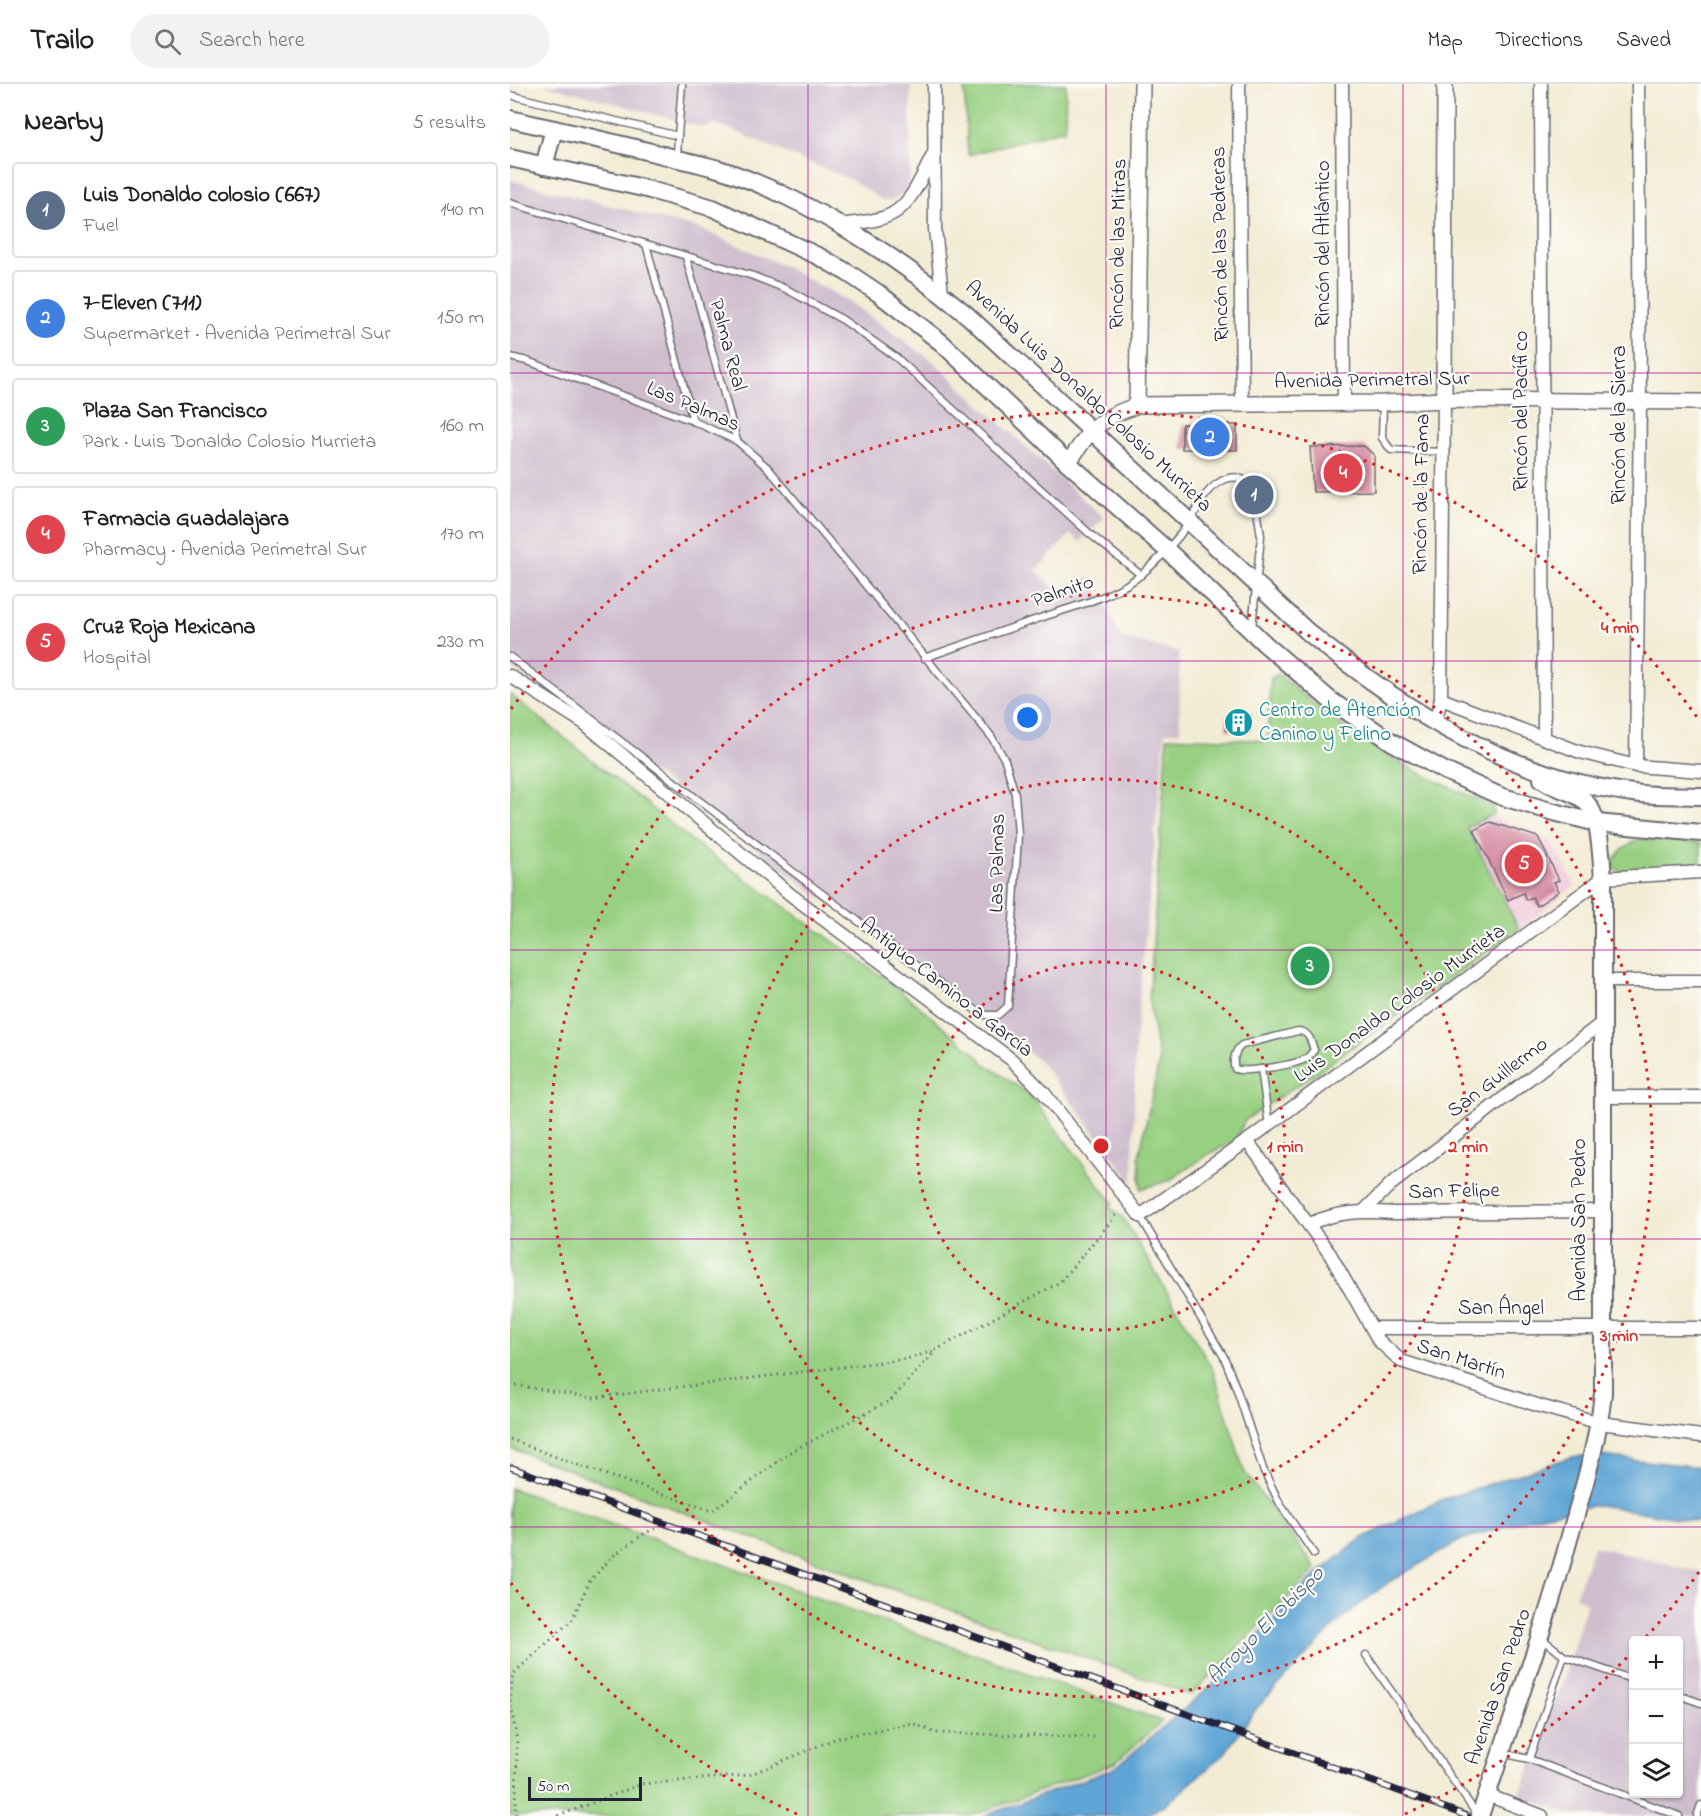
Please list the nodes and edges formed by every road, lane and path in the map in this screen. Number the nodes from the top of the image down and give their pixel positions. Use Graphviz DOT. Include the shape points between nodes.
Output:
graph roads {
  1 [pos="682,84"];
  2 [pos="934,84"];
  3 [pos="1142,84"];
  4 [pos="1239,84"];
  5 [pos="1342,84"];
  6 [pos="1445,84"];
  7 [pos="1540,84"];
  8 [pos="1638,84"];
  9 [pos="510,95"];
  10 [pos="510,119"];
  11 [pos="554,129"];
  12 [pos="678,136"];
  13 [pos="933,156"];
  14 [pos="510,158"];
  15 [pos="677,158"];
  16 [pos="544,166"];
  17 [pos="510,203"];
  18 [pos="841,225"];
  19 [pos="646,244"];
  20 [pos="687,257"];
  21 [pos="942,293"];
  22 [pos="510,357"];
  23 [pos="1541,399"];
  24 [pos="1444,400"];
  25 [pos="1640,401"];
  26 [pos="1701,402"];
  27 [pos="1242,404"];
  28 [pos="1344,404"];
  29 [pos="1383,404"];
  30 [pos="1137,405"];
  31 [pos="693,421"];
  32 [pos="1091,430"];
  33 [pos="736,441"];
  34 [pos="1443,452"];
  35 [pos="1068,463"];
  36 [pos="1251,486"];
  37 [pos="1256,503"];
  38 [pos="1191,522"];
  39 [pos="1167,550"];
  40 [pos="1141,575"];
  41 [pos="1257,584"];
  42 [pos="1252,629"];
  43 [pos="510,657"];
  44 [pos="924,658"];
  45 [pos="510,676"];
  46 [pos="1441,699"];
  47 [pos="1435,723"];
  48 [pos="1544,737"];
  49 [pos="1636,766"];
  50 [pos="1532,768"];
  51 [pos="1701,771"];
  52 [pos="1701,796"];
  53 [pos="1597,823"];
  54 [pos="1701,833"];
  55 [pos="1701,872"];
  56 [pos="1603,878"];
  57 [pos="1603,981"];
  58 [pos="1701,981"];
  59 [pos="1602,1023"];
  60 [pos="1261,1069"];
  61 [pos="1603,1097"];
  62 [pos="1701,1097"];
  63 [pos="1269,1125"];
  64 [pos="1247,1142"];
  65 [pos="1128,1202"];
  66 [pos="1364,1211"];
  67 [pos="1602,1211"];
  68 [pos="1140,1216"];
  69 [pos="1309,1224"];
  70 [pos="1372,1328"];
  71 [pos="1701,1328"];
  72 [pos="1602,1329"];
  73 [pos="936,1350"];
  74 [pos="510,1384"];
  75 [pos="1600,1423"];
  76 [pos="1701,1436"];
  77 [pos="510,1439"];
  78 [pos="658,1528"];
  79 [pos="1314,1554"];
  80 [pos="1540,1637"];
  81 [pos="1366,1655"];
  82 [pos="1564,1656"];
  83 [pos="511,1675"];
  84 [pos="1629,1678"];
  85 [pos="1683,1697"];
  86 [pos="510,1698"];
  87 [pos="1701,1703"];
  88 [pos="1095,1737"];
  89 [pos="1501,1752"];
  90 [pos="1529,1759"];
  91 [pos="1487,1795"];
  92 [pos="1701,1805"];
  93 [pos="516,1816"];
  94 [pos="558,1816"];
  95 [pos="1479,1816"];
  96 [pos="1542,1816"];
  97 [pos="1679,1816"];
  98 [pos="1697,1816"];
  1 -- 12 [label="lane"];
  2 -- 13 [label="street"];
  3 -- 30 [label="street, Rincón de las Mitras"];
  4 -- 27 [label="street, Rincón de las Pedreras"];
  5 -- 28 [label="street, Rincón del Atlántico"];
  6 -- 24 [label="street, Rincón de la Fama"];
  7 -- 23 [label="street, Rincón del Pacífico"];
  8 -- 25 [label="street, Rincón de la Sierra"];
  9 -- 12 [label="lane"];
  10 -- 11 [label="main road, Avenida Luis Donaldo Colosio Murrieta"];
  11 -- 15 [label="main road, Avenida Luis Donaldo Colosio Murrieta"];
  11 -- 16 [label="main road"];
  12 -- 15 [label="lane"];
  13 -- 18 [label="street" via="910,196 893,213"];
  13 -- 21 [label="street"];
  14 -- 16 [label="main road"];
  15 -- 18 [label="main road, Avenida Luis Donaldo Colosio Murrieta" via="729,172 780,192"];
  16 -- 35 [label="main road" via="713,208 820,257 878,292 942,343"];
  17 -- 19 [label="lane"];
  18 -- 21 [label="main road, Avenida Luis Donaldo Colosio Murrieta"];
  19 -- 20 [label="lane"];
  19 -- 31 [label="lane"];
  20 -- 33 [label="lane, Palma Real"];
  20 -- 40 [label="lane" via="753,276 843,320 897,358 1090,534"];
  21 -- 32 [label="main road, Avenida Luis Donaldo Colosio Murrieta"];
  22 -- 31 [label="lane, Las Palmas"];
  23 -- 24 [label="street, Avenida Perimetral Sur"];
  23 -- 25 [label="street, Avenida Perimetral Sur"];
  23 -- 48 [label="street, Rincón del Pacífico"];
  24 -- 29 [label="street, Avenida Perimetral Sur"];
  24 -- 34 [label="street, Rincón de la Fama"];
  25 -- 26 [label="street, Avenida Perimetral Sur"];
  25 -- 49 [label="street, Rincón de la Sierra"];
  27 -- 28 [label="street, Avenida Perimetral Sur"];
  27 -- 30 [label="street, Avenida Perimetral Sur"];
  28 -- 29 [label="street, Avenida Perimetral Sur"];
  29 -- 34 [label="lane" via="1382,438 1391,450"];
  30 -- 32 [label="street, Avenida Perimetral Sur"];
  31 -- 33 [label="lane, Las Palmas"];
  32 -- 35 [label="street, Avenida Perimetral Sur"];
  32 -- 38 [label="main road, Avenida Luis Donaldo Colosio Murrieta"];
  33 -- 44 [label="lane, Las Palmas" via="768,468"];
  34 -- 46 [label="street, Rincón de la Fama"];
  35 -- 39 [label="main road"];
  36 -- 38 [label="lane, Palmito" via="1241,477 1226,478 1200,502"];
  37 -- 41 [label="lane" via="1261,536"];
  38 -- 39 [label="lane, Palmito"];
  38 -- 41 [label="main road, Avenida Luis Donaldo Colosio Murrieta"];
  39 -- 40 [label="lane, Palmito"];
  39 -- 42 [label="main road"];
  40 -- 44 [label="lane, Palmito" via="1106,595"];
  41 -- 42 [label="lane"];
  41 -- 47 [label="main road, Avenida Luis Donaldo Colosio Murrieta" via="1340,658"];
  42 -- 53 [label="main road" via="1330,700 1392,742 1500,796"];
  43 -- 44 [label="lane, Las Palmas" via="982,1015 998,1015 1008,1006 1018,835 1015,794 1005,760 991,736"];
  45 -- 65 [label="street, Antiguo Camino a García" via="584,723 791,895 1012,1060 1044,1093"];
  46 -- 47 [label="street, Rincón de la Fama"];
  46 -- 48 [label="street"];
  47 -- 50 [label="main road, Avenida Luis Donaldo Colosio Murrieta" via="1473,744"];
  48 -- 49 [label="street" via="1580,752"];
  49 -- 51 [label="street"];
  50 -- 52 [label="main road, Avenida Luis Donaldo Colosio Murrieta" via="1621,791"];
  50 -- 53 [label="main road" via="1550,785 1586,802"];
  53 -- 54 [label="main road"];
  53 -- 56 [label="main road, Avenida San Pedro"];
  55 -- 56 [label="street"];
  56 -- 57 [label="main road, Avenida San Pedro"];
  56 -- 63 [label="street, Luis Donaldo Colosio Murrieta"];
  57 -- 58 [label="street"];
  57 -- 59 [label="main road, Avenida San Pedro"];
  59 -- 61 [label="main road, Avenida San Pedro"];
  59 -- 66 [label="street, San Guillermo" via="1390,1185"];
  60 -- 60 [label="lane" via="1304,1060 1314,1050 1310,1036 1298,1031 1238,1048 1235,1069"];
  60 -- 63 [label="lane"];
  61 -- 62 [label="street"];
  61 -- 67 [label="main road, Avenida San Pedro"];
  63 -- 64 [label="street, Luis Donaldo Colosio Murrieta"];
  64 -- 68 [label="street, Luis Donaldo Colosio Murrieta"];
  64 -- 69 [label="street, San Martín"];
  65 -- 68 [label="street, Antiguo Camino a García"];
  65 -- 73 [label="path" via="1060,1282"];
  66 -- 67 [label="street, San Felipe"];
  66 -- 69 [label="street, San Felipe" via="1328,1216"];
  67 -- 72 [label="main road, Avenida San Pedro"];
  68 -- 79 [label="lane, Antiguo Camino a García" via="1224,1357 1263,1469 1280,1504"];
  69 -- 70 [label="street, San Martín"];
  70 -- 72 [label="street, San Ángel"];
  70 -- 75 [label="street, San Martín" via="1379,1341 1401,1361"];
  71 -- 72 [label="street, San Ángel"];
  72 -- 75 [label="main road, Avenida San Pedro"];
  73 -- 74 [label="path" via="906,1359 592,1398"];
  73 -- 77 [label="path" via="891,1400 792,1451 712,1511"];
  75 -- 76 [label="street, San Martín"];
  75 -- 80 [label="main road, Avenida San Pedro"];
  78 -- 83 [label="path" via="614,1556 589,1582 572,1620"];
  80 -- 82 [label="lane"];
  80 -- 89 [label="main road, Avenida San Pedro"];
  81 -- 95 [label="lane"];
  82 -- 84 [label="lane"];
  82 -- 90 [label="lane"];
  83 -- 86 [label="path"];
  85 -- 87 [label="lane"];
  86 -- 93 [label="path" via="517,1741"];
  88 -- 94 [label="path" via="936,1733 912,1723 837,1738 749,1775 642,1784"];
  89 -- 90 [label="lane"];
  89 -- 91 [label="main road, Avenida San Pedro"];
  90 -- 97 [label="lane"];
  91 -- 95 [label="main road, Avenida San Pedro"];
  91 -- 96 [label="street"];
  92 -- 98 [label="lane"];
}
